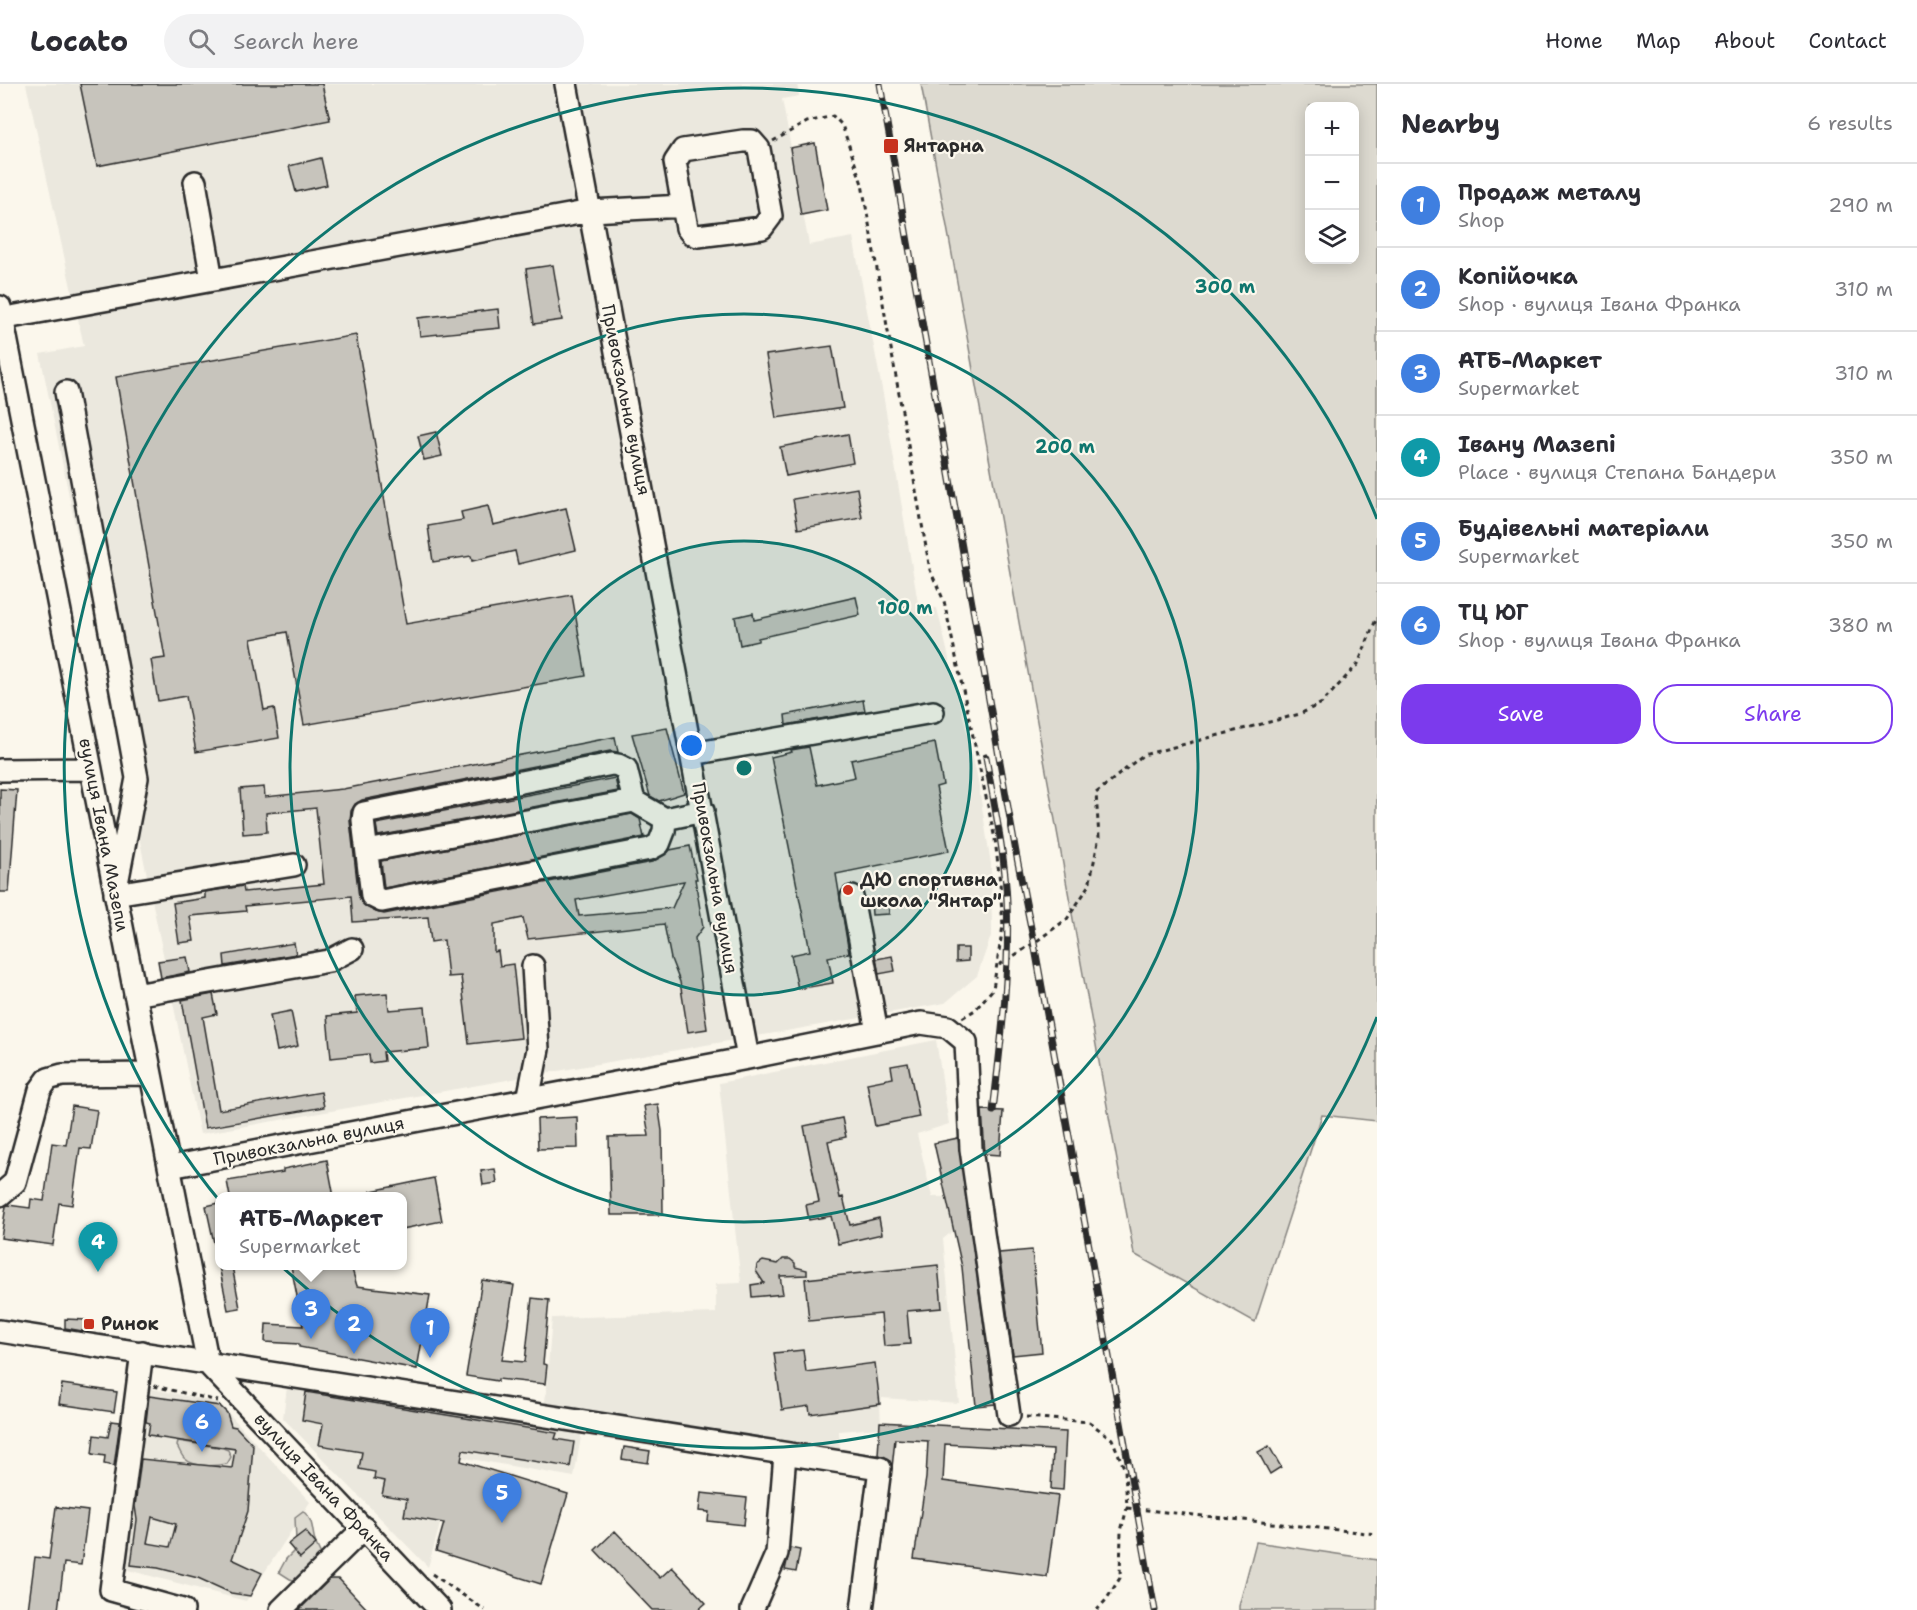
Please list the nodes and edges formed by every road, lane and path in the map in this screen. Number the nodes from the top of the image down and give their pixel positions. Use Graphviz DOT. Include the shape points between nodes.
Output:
graph roads {
  1 [pos="566,84"];
  2 [pos="759,149"];
  3 [pos="195,182"];
  4 [pos="683,206"];
  5 [pos="591,211"];
  6 [pos="212,280"];
  7 [pos="1,315"];
  8 [pos="66,392"];
  9 [pos="1377,617"];
  10 [pos="933,712"];
  11 [pos="692,754"];
  12 [pos="91,769"];
  13 [pos="0,770"];
  14 [pos="634,801"];
  15 [pos="703,811"];
  16 [pos="665,819"];
  17 [pos="366,851"];
  18 [pos="294,864"];
  19 [pos="115,894"];
  20 [pos="852,897"];
  21 [pos="351,949"];
  22 [pos="999,965"];
  23 [pos="533,966"];
  24 [pos="135,995"];
  25 [pos="948,1027"];
  26 [pos="877,1032"];
  27 [pos="748,1058"];
  28 [pos="151,1074"];
  29 [pos="528,1100"];
  30 [pos="170,1167"];
  31 [pos="0,1195"];
  32 [pos="0,1331"];
  33 [pos="142,1352"];
  34 [pos="208,1364"];
  35 [pos="138,1382"];
  36 [pos="226,1406"];
  37 [pos="1009,1415"];
  38 [pos="785,1454"];
  39 [pos="1127,1508"];
  40 [pos="364,1527"];
  41 [pos="1377,1534"];
  42 [pos="430,1573"];
  43 [pos="183,1610"];
  44 [pos="281,1610"];
  45 [pos="440,1610"];
  46 [pos="485,1610"];
  47 [pos="752,1610"];
  48 [pos="862,1610"];
  49 [pos="1097,1610"];
  1 -- 5 [label="street, Привокзальна вулиця"];
  2 -- 4 [label="street" via="752,141 742,141 683,150 675,162"];
  2 -- 4 [label="street" via="771,216 762,228 698,236 687,228"];
  2 -- 22 [label="path" via="807,122 833,116 843,125 862,184 930,570 944,601 995,839 1003,926"];
  3 -- 6 [label="street"];
  4 -- 5 [label="street"];
  5 -- 6 [label="street"];
  5 -- 11 [label="street, Привокзальна вулиця"];
  6 -- 7 [label="street"];
  7 -- 12 [label="street, вулиця Івана Мазепи"];
  8 -- 19 [label="street" via="137,778"];
  9 -- 22 [label="path" via="1358,664 1322,703 1300,714 1143,755 1096,793 1099,837 1089,886 1066,919"];
  10 -- 11 [label="street"];
  11 -- 15 [label="street, Привокзальна вулиця"];
  12 -- 13 [label="street"];
  12 -- 19 [label="street, вулиця Івана Мазепи"];
  14 -- 16 [label="street"];
  14 -- 17 [label="street"];
  14 -- 17 [label="street" via="626,769 612,764 364,813"];
  15 -- 16 [label="street"];
  15 -- 27 [label="street, Привокзальна вулиця"];
  16 -- 17 [label="street" via="659,844 650,849 382,901 372,896"];
  18 -- 19 [label="street"];
  19 -- 24 [label="street, вулиця Івана Мазепи"];
  20 -- 26 [label="street"];
  21 -- 24 [label="street" via="329,961"];
  22 -- 25 [label="path" via="993,989 975,1010"];
  23 -- 29 [label="street" via="538,1049"];
  24 -- 28 [label="street, вулиця Івана Мазепи"];
  25 -- 26 [label="street" via="921,1023"];
  25 -- 37 [label="street" via="966,1042 971,1149"];
  26 -- 27 [label="street"];
  27 -- 29 [label="street, Привокзальна вулиця"];
  28 -- 30 [label="street, вулиця Івана Мазепи"];
  28 -- 31 [label="street" via="62,1075 48,1079 40,1090 15,1182"];
  29 -- 30 [label="street, Привокзальна вулиця"];
  30 -- 34 [label="street, вулиця Івана Мазепи"];
  32 -- 33 [label="street"];
  33 -- 34 [label="street"];
  33 -- 35 [label="street"];
  34 -- 38 [label="street"];
  34 -- 40 [label="street, вулиця Івана Франка"];
  35 -- 36 [label="path" via="216,1400"];
  35 -- 43 [label="street" via="111,1590"];
  37 -- 39 [label="path" via="1089,1422 1112,1439 1125,1470"];
  38 -- 47 [label="street" via="777,1553"];
  38 -- 48 [label="street" via="880,1468"];
  39 -- 41 [label="path"];
  39 -- 49 [label="path" via="1121,1531 1120,1578"];
  40 -- 44 [label="street"];
  40 -- 45 [label="street, вулиця Івана Франка"];
  42 -- 46 [label="path"];
}
